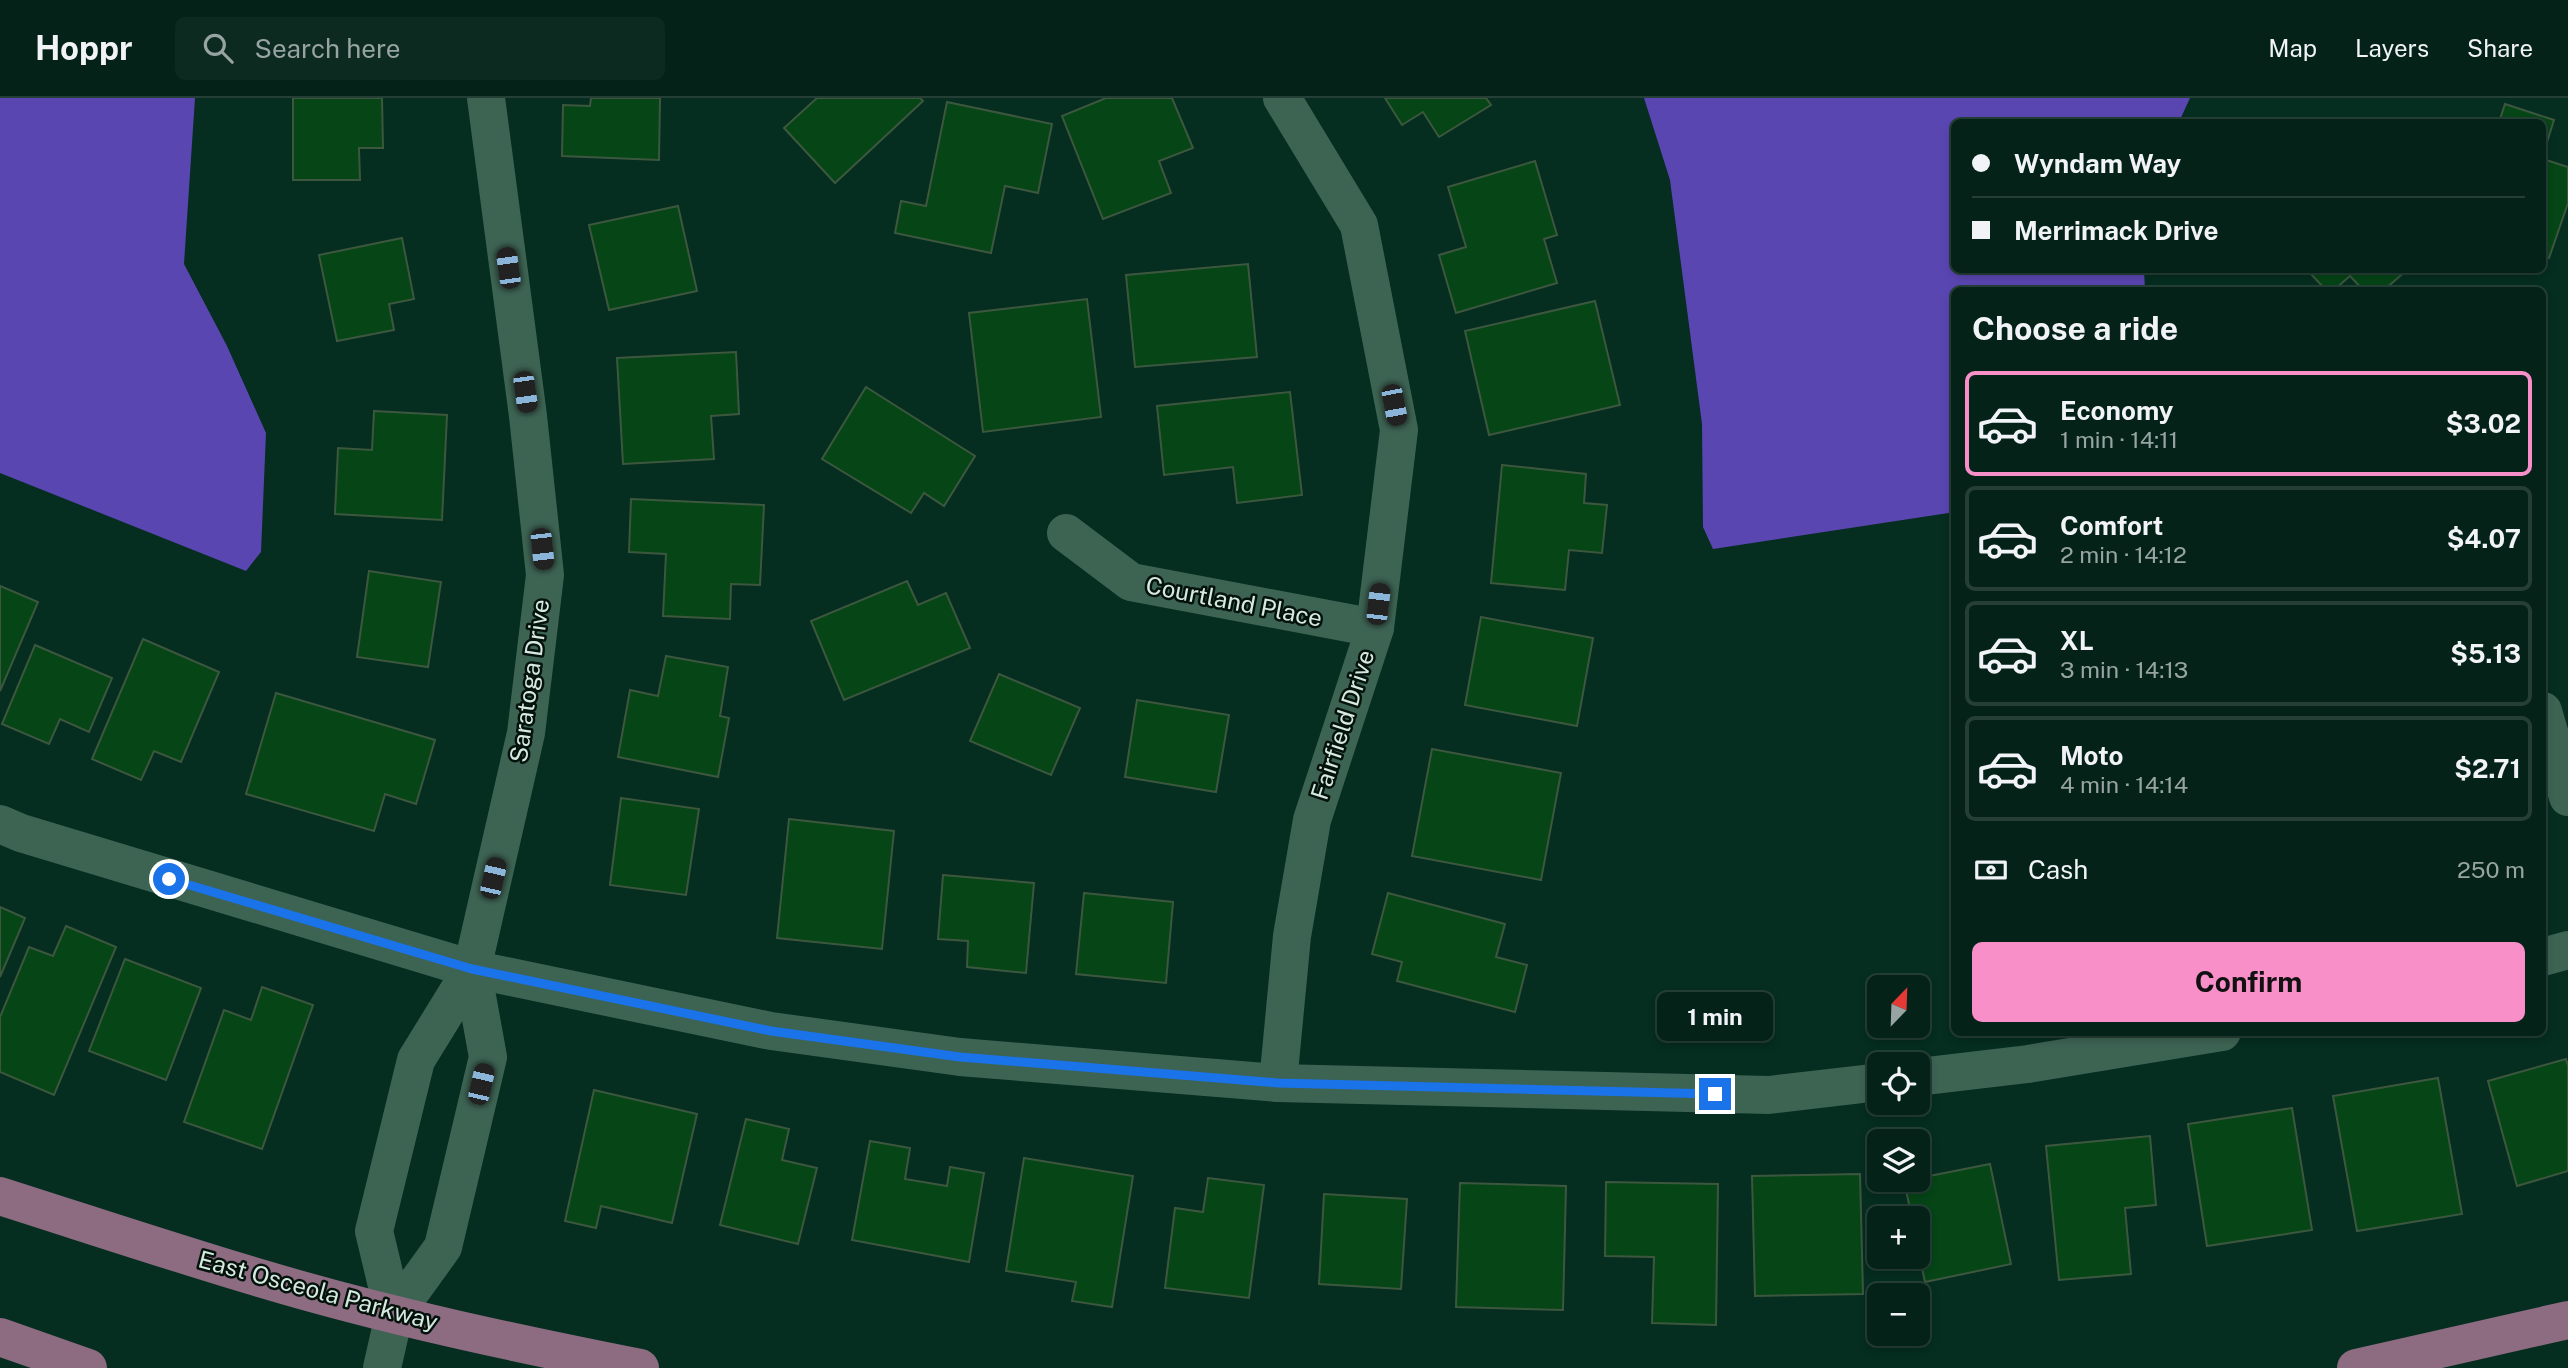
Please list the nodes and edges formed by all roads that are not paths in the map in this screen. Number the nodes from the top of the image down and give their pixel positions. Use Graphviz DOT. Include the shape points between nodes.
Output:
graph roads {
  1 [pos="486,98"];
  2 [pos="1282,98"];
  3 [pos="1066,533"];
  4 [pos="1375,628"];
  5 [pos="2546,721"];
  6 [pos="2568,797"];
  7 [pos="0,824"];
  8 [pos="2568,950"];
  9 [pos="2546,956"];
  10 [pos="472,969"];
  11 [pos="2198,1036"];
  12 [pos="1930,1076"];
  13 [pos="1278,1083"];
  14 [pos="1867,1084"];
  15 [pos="0,1196"];
  16 [pos="394,1315"];
  17 [pos="2568,1320"];
  18 [pos="0,1338"];
  19 [pos="2374,1366"];
  20 [pos="88,1368"];
  21 [pos="382,1368"];
  22 [pos="640,1368"];
  1 -- 10 [label="street, Saratoga Drive" via="545,575 526,733"];
  2 -- 4 [label="street, Fairfield Drive" via="1359,225 1399,430"];
  3 -- 4 [label="street, Courtland Place" via="1131,582"];
  4 -- 13 [label="street, Fairfield Drive" via="1312,820 1292,936"];
  5 -- 6 [label="street"];
  7 -- 10 [label="street"];
  8 -- 9 [label="street"];
  10 -- 13 [label="street" via="771,1031 960,1057"];
  10 -- 16 [label="street" via="488,1057 443,1247"];
  10 -- 16 [label="street" via="416,1060 374,1231"];
  11 -- 12 [label="street"];
  13 -- 14 [label="street" via="1769,1095"];
  15 -- 16 [label="main road, East Osceola Parkway" via="264,1280"];
  16 -- 21 [label="street"];
  16 -- 22 [label="main road, East Osceola Parkway"];
  17 -- 19 [label="main road"];
  18 -- 20 [label="main road"];
}
